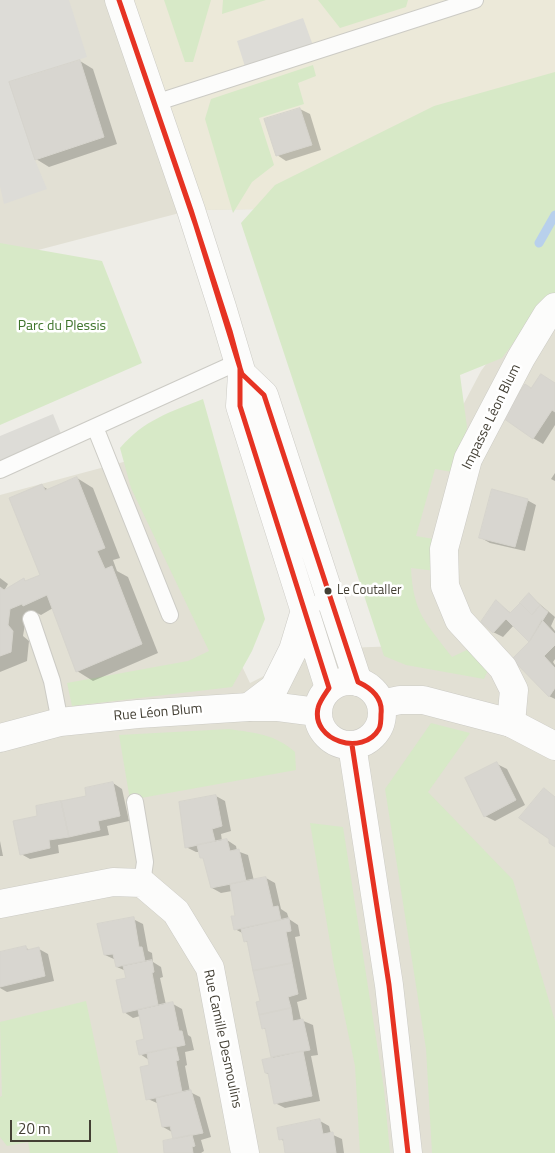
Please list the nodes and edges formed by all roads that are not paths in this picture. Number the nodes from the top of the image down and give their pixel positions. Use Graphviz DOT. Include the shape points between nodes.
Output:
graph roads {
  1 [pos="475,0"];
  2 [pos="123,1"];
  3 [pos="430,7"];
  4 [pos="155,103"];
  5 [pos="555,307"];
  6 [pos="240,368"];
  7 [pos="95,426"];
  8 [pos="0,470"];
  9 [pos="306,607"];
  10 [pos="170,615"];
  11 [pos="31,619"];
  12 [pos="358,682"];
  13 [pos="330,688"];
  14 [pos="381,704"];
  15 [pos="249,708"];
  16 [pos="317,712"];
  17 [pos="60,722"];
  18 [pos="511,722"];
  19 [pos="0,738"];
  20 [pos="352,745"];
  21 [pos="555,746"];
  22 [pos="135,802"];
  23 [pos="142,883"];
  24 [pos="0,904"];
  25 [pos="245,1153"];
  26 [pos="408,1153"];
  1 -- 3 [label="lane"];
  2 -- 4 [label="street"];
  3 -- 4 [label="lane"];
  4 -- 6 [label="street"];
  5 -- 18 [label="street, Impasse Léon Blum" via="521,358 468,459 444,549 445,586 459,620 503,668 514,690"];
  6 -- 7 [label="lane"];
  6 -- 9 [label="street" via="240,406"];
  6 -- 12 [label="street" via="264,396"];
  7 -- 8 [label="lane"];
  7 -- 10 [label="lane"];
  9 -- 13 [label="street"];
  9 -- 15 [label="street" via="294,650 274,688"];
  11 -- 17 [label="lane" via="52,681"];
  12 -- 13 [label="street" via="338,683"];
  12 -- 14 [label="street" via="368,686"];
  13 -- 16 [label="street" via="319,703"];
  14 -- 18 [label="street" via="423,700"];
  14 -- 20 [label="street" via="382,713 376,732 361,743"];
  15 -- 16 [label="street, Rue Léon Blum" via="278,707"];
  15 -- 17 [label="street, Rue Léon Blum"];
  16 -- 20 [label="street" via="323,732 341,744"];
  17 -- 19 [label="street, Rue Léon Blum"];
  18 -- 21 [label="street"];
  20 -- 26 [label="street" via="389,984"];
  22 -- 23 [label="lane" via="145,862"];
  23 -- 24 [label="street" via="113,882"];
  23 -- 25 [label="street, Rue Camille Desmoulins" via="176,912 210,968"];
}
